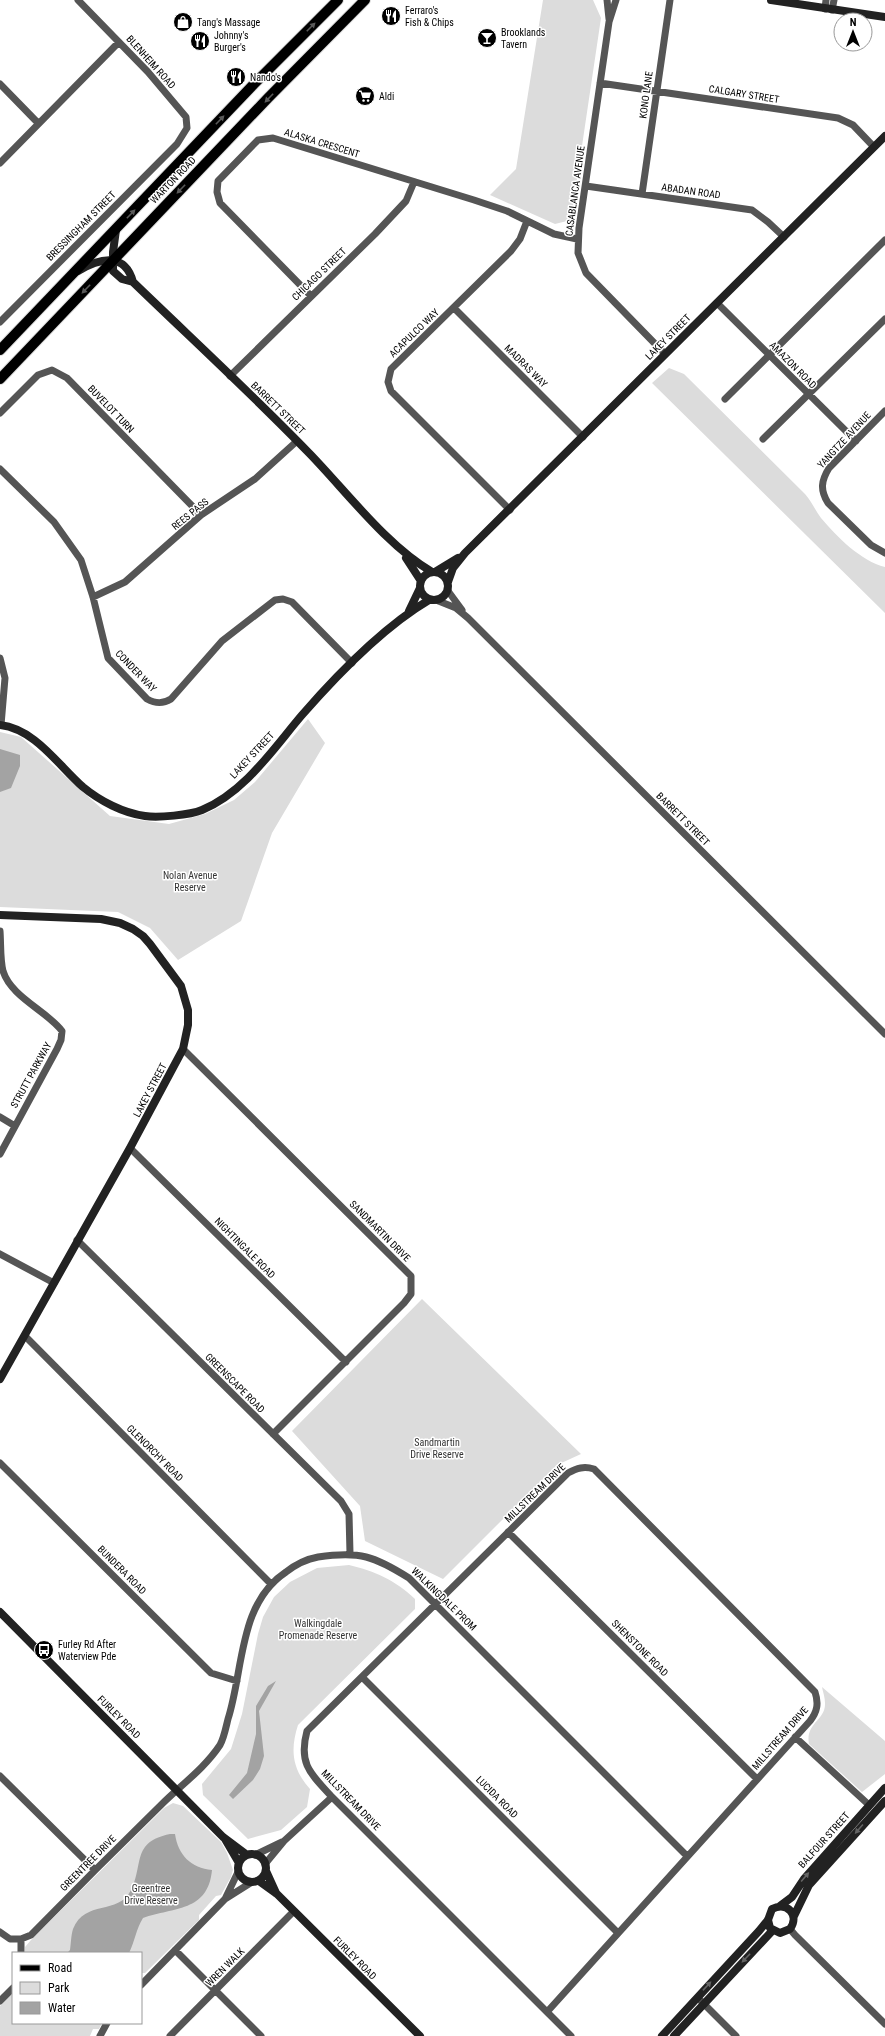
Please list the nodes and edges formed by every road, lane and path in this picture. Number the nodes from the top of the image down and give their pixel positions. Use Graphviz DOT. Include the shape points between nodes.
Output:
graph roads {
  1 [pos="78,0"];
  2 [pos="338,0"];
  3 [pos="365,0"];
  4 [pos="607,0"];
  5 [pos="616,0"];
  6 [pos="670,0"];
  7 [pos="771,0"];
  8 [pos="834,0"];
  9 [pos="828,6"];
  10 [pos="885,17"];
  11 [pos="609,22"];
  12 [pos="119,42"];
  13 [pos="600,83"];
  14 [pos="0,84"];
  15 [pos="656,91"];
  16 [pos="38,123"];
  17 [pos="885,136"];
  18 [pos="177,144"];
  19 [pos="874,146"];
  20 [pos="0,163"];
  21 [pos="414,182"];
  22 [pos="586,186"];
  23 [pos="642,194"];
  24 [pos="527,221"];
  25 [pos="116,230"];
  26 [pos="784,237"];
  27 [pos="577,239"];
  28 [pos="885,240"];
  29 [pos="113,260"];
  30 [pos="75,273"];
  31 [pos="311,296"];
  32 [pos="717,303"];
  33 [pos="454,308"];
  34 [pos="885,319"];
  35 [pos="0,322"];
  36 [pos="0,350"];
  37 [pos="665,354"];
  38 [pos="769,355"];
  39 [pos="230,376"];
  40 [pos="0,379"];
  41 [pos="809,394"];
  42 [pos="724,399"];
  43 [pos="885,411"];
  44 [pos="0,413"];
  45 [pos="583,437"];
  46 [pos="763,439"];
  47 [pos="297,441"];
  48 [pos="856,441"];
  49 [pos="0,469"];
  50 [pos="510,510"];
  51 [pos="201,515"];
  52 [pos="465,553"];
  53 [pos="885,553"];
  54 [pos="404,554"];
  55 [pos="434,572"];
  56 [pos="420,584"];
  57 [pos="448,586"];
  58 [pos="93,597"];
  59 [pos="433,600"];
  60 [pos="409,611"];
  61 [pos="468,618"];
  62 [pos="0,658"];
  63 [pos="352,663"];
  64 [pos="1,725"];
  65 [pos="0,915"];
  66 [pos="0,931"];
  67 [pos="885,1034"];
  68 [pos="183,1049"];
  69 [pos="0,1117"];
  70 [pos="15,1126"];
  71 [pos="130,1148"];
  72 [pos="0,1154"];
  73 [pos="77,1240"];
  74 [pos="0,1254"];
  75 [pos="54,1283"];
  76 [pos="25,1336"];
  77 [pos="346,1362"];
  78 [pos="0,1379"];
  79 [pos="273,1434"];
  80 [pos="0,1463"];
  81 [pos="508,1532"];
  82 [pos="350,1553"];
  83 [pos="271,1584"];
  84 [pos="436,1604"];
  85 [pos="0,1612"];
  86 [pos="362,1677"];
  87 [pos="237,1681"];
  88 [pos="795,1738"];
  89 [pos="0,1776"];
  90 [pos="757,1779"];
  91 [pos="885,1788"];
  92 [pos="177,1789"];
  93 [pos="332,1797"];
  94 [pos="885,1800"];
  95 [pos="869,1805"];
  96 [pos="223,1837"];
  97 [pos="284,1841"];
  98 [pos="251,1855"];
  99 [pos="686,1856"];
  100 [pos="266,1867"];
  101 [pos="239,1868"];
  102 [pos="95,1870"];
  103 [pos="255,1881"];
  104 [pos="277,1894"];
  105 [pos="225,1899"];
  106 [pos="780,1906"];
  107 [pos="294,1911"];
  108 [pos="794,1916"];
  109 [pos="768,1920"];
  110 [pos="790,1929"];
  111 [pos="773,1930"];
  112 [pos="0,1932"];
  113 [pos="617,1932"];
  114 [pos="21,1939"];
  115 [pos="175,1950"];
  116 [pos="21,1952"];
  117 [pos="142,1984"];
  118 [pos="12,1989"];
  119 [pos="215,1991"];
  120 [pos="700,2000"];
  121 [pos="0,2001"];
  122 [pos="546,2012"];
  123 [pos="106,2024"];
  124 [pos="885,2024"];
  125 [pos="100,2036"];
  126 [pos="170,2036"];
  127 [pos="261,2036"];
  128 [pos="420,2036"];
  129 [pos="571,2036"];
  130 [pos="662,2036"];
  131 [pos="674,2036"];
  132 [pos="736,2036"];
  1 -- 12 [label="street, BLENHEIM ROAD"];
  25 -- 2 [label="main road, WARTON ROAD, one-way" via="254,84"];
  3 -- 29 [label="main road, WARTON ROAD, one-way"];
  4 -- 11 [label="street, CASABLANCA AVENUE"];
  5 -- 11 [label="street, CASABLANCA AVENUE"];
  6 -- 15 [label="street, KONO LANE"];
  7 -- 9 [label="street"];
  8 -- 9 [label="street"];
  9 -- 10 [label="street"];
  11 -- 13 [label="street, CASABLANCA AVENUE"];
  12 -- 16 [label="street"];
  12 -- 18 [label="street, BLENHEIM ROAD" via="186,117 187,128"];
  13 -- 15 [label="street, CALGARY STREET"];
  13 -- 22 [label="street, CASABLANCA AVENUE"];
  14 -- 16 [label="street"];
  15 -- 19 [label="street, CALGARY STREET" via="838,118 852,125"];
  15 -- 23 [label="street, KONO LANE"];
  16 -- 20 [label="street"];
  17 -- 19 [label="street, LAKEY STREET"];
  18 -- 35 [label="street, BRESSINGHAM STREET"];
  19 -- 26 [label="street, LAKEY STREET"];
  21 -- 24 [label="street, ALASKA CRESCENT" via="507,211"];
  21 -- 31 [label="street, CHICAGO STREET" via="410,193 399,208"];
  21 -- 31 [label="street, ALASKA CRESCENT" via="268,138 254,143 218,181 220,203"];
  22 -- 23 [label="street, ABADAN ROAD"];
  22 -- 27 [label="street, CASABLANCA AVENUE"];
  23 -- 26 [label="street, ABADAN ROAD" via="752,210"];
  24 -- 27 [label="street, ALASKA CRESCENT" via="554,234"];
  24 -- 33 [label="street, ACAPULCO WAY" via="520,239 511,251"];
  25 -- 29 [label="street, BARRETT STREET"];
  25 -- 30 [label="main road, WARTON ROAD"];
  26 -- 32 [label="street, LAKEY STREET"];
  27 -- 37 [label="street, CASABLANCA AVENUE" via="578,253 586,272"];
  28 -- 38 [label="street"];
  29 -- 30 [label="street" via="92,264"];
  29 -- 39 [label="street, BARRETT STREET" via="113,272 122,279 133,282"];
  29 -- 40 [label="main road, WARTON ROAD, one-way"];
  30 -- 36 [label="main road, WARTON ROAD"];
  31 -- 39 [label="street, CHICAGO STREET"];
  32 -- 37 [label="street, LAKEY STREET"];
  32 -- 38 [label="street, AMAZON ROAD"];
  33 -- 45 [label="street, MADRAS WAY"];
  33 -- 50 [label="street, ACAPULCO WAY" via="391,369 388,382 391,391"];
  34 -- 41 [label="street"];
  37 -- 45 [label="street, LAKEY STREET"];
  38 -- 41 [label="street, AMAZON ROAD"];
  38 -- 42 [label="street"];
  39 -- 47 [label="street, BARRETT STREET"];
  41 -- 46 [label="street"];
  41 -- 48 [label="street, AMAZON ROAD"];
  43 -- 48 [label="street, YANGTZE AVENUE"];
  44 -- 51 [label="street, BUVELOT TURN" via="38,375 52,370 67,378"];
  45 -- 50 [label="street, LAKEY STREET"];
  47 -- 51 [label="street, REES PASS" via="255,479"];
  47 -- 54 [label="street, BARRETT STREET"];
  48 -- 53 [label="street, YANGTZE AVENUE" via="823,477 823,495 870,545"];
  49 -- 58 [label="street, CONDER WAY" via="54,522 81,560"];
  50 -- 52 [label="street, LAKEY STREET"];
  51 -- 58 [label="street, REES PASS" via="125,582"];
  52 -- 55 [label="street, LAKEY STREET"];
  52 -- 57 [label="street, LAKEY STREET" via="452,568"];
  54 -- 55 [label="street, BARRETT STREET"];
  54 -- 56 [label="street, BARRETT STREET"];
  55 -- 56 [label="street, LAKEY STREET" via="424,576"];
  55 -- 57 [label="street" via="443,575"];
  56 -- 59 [label="street" via="423,595"];
  56 -- 60 [label="street, LAKEY STREET"];
  57 -- 59 [label="street, LAKEY STREET" via="444,597"];
  57 -- 61 [label="street, BARRETT STREET"];
  58 -- 63 [label="street, CONDER WAY" via="108,658 152,702 165,703 171,699 222,641 275,600 292,602"];
  59 -- 60 [label="street, LAKEY STREET"];
  59 -- 61 [label="street, BARRETT STREET" via="456,608"];
  60 -- 63 [label="street, LAKEY STREET"];
  61 -- 67 [label="street, BARRETT STREET"];
  62 -- 64 [label="street" via="5,678"];
  63 -- 64 [label="street, LAKEY STREET" via="313,702 246,780 201,811 146,816 117,808 84,788 28,734"];
  65 -- 68 [label="street, LAKEY STREET" via="101,919 120,923 143,936 181,986 185,996 188,1025"];
  66 -- 70 [label="street, STRUTT PARKWAY" via="3,971 7,979 62,1030 62,1040"];
  68 -- 71 [label="street, LAKEY STREET"];
  68 -- 77 [label="street, SANDMARTIN DRIVE" via="411,1276 411,1294"];
  69 -- 70 [label="street"];
  70 -- 72 [label="street, STRUTT PARKWAY"];
  71 -- 73 [label="street, LAKEY STREET"];
  71 -- 77 [label="street, NIGHTINGALE ROAD"];
  73 -- 75 [label="street, LAKEY STREET"];
  73 -- 79 [label="street, GREENSCAPE ROAD"];
  74 -- 75 [label="street"];
  75 -- 76 [label="street, LAKEY STREET"];
  76 -- 78 [label="street, LAKEY STREET"];
  76 -- 83 [label="street, GLENORCHY ROAD"];
  77 -- 79 [label="street, SANDMARTIN DRIVE"];
  79 -- 82 [label="street, GREENSCAPE ROAD" via="341,1501 349,1514"];
  80 -- 87 [label="street, BUNDERA ROAD" via="211,1673"];
  81 -- 84 [label="street, MILLSTREAM DRIVE"];
  81 -- 88 [label="street, MILLSTREAM DRIVE" via="568,1474 581,1467 594,1469 815,1692 816,1713"];
  81 -- 90 [label="street, SHENSTONE ROAD"];
  82 -- 83 [label="street, WALKINGDALE PROM" via="314,1558 287,1570"];
  82 -- 84 [label="street, WALKINGDALE PROM" via="362,1555 409,1578"];
  83 -- 87 [label="street, WALKINGDALE PROM" via="264,1591 252,1613"];
  84 -- 86 [label="street, MILLSTREAM DRIVE"];
  84 -- 99 [label="street, WALKINGDALE PROM"];
  85 -- 92 [label="street, FURLEY ROAD"];
  86 -- 93 [label="street, MILLSTREAM DRIVE" via="308,1731 304,1742 303,1754 311,1774"];
  86 -- 113 [label="street, LUCIDA ROAD"];
  87 -- 92 [label="street, WALKINGDALE PROM" via="221,1743 198,1772"];
  88 -- 90 [label="street, MILLSTREAM DRIVE"];
  88 -- 95 [label="street"];
  89 -- 102 [label="street"];
  90 -- 99 [label="street, MILLSTREAM DRIVE"];
  91 -- 95 [label="street, BALFOUR STREET"];
  92 -- 96 [label="street, FURLEY ROAD"];
  92 -- 102 [label="street, GREENTREE DRIVE"];
  93 -- 97 [label="street"];
  93 -- 122 [label="street, MILLSTREAM DRIVE"];
  94 -- 108 [label="street, BALFOUR STREET, one-way" via="810,1885"];
  106 -- 95 [label="street, BALFOUR STREET, one-way" via="792,1897 804,1879"];
  96 -- 98 [label="street, FURLEY ROAD"];
  96 -- 101 [label="street, FURLEY ROAD"];
  97 -- 98 [label="street"];
  97 -- 100 [label="street"];
  98 -- 100 [label="street, FURLEY ROAD" via="263,1860"];
  98 -- 101 [label="street"];
  99 -- 113 [label="street, MILLSTREAM DRIVE"];
  100 -- 103 [label="street"];
  100 -- 104 [label="street, FURLEY ROAD"];
  101 -- 103 [label="street, FURLEY ROAD" via="243,1879"];
  101 -- 105 [label="street"];
  102 -- 114 [label="street, GREENTREE DRIVE" via="31,1935"];
  103 -- 104 [label="street, FURLEY ROAD"];
  103 -- 105 [label="street"];
  104 -- 107 [label="street, FURLEY ROAD"];
  105 -- 115 [label="street"];
  106 -- 108 [label="street" via="790,1910"];
  106 -- 109 [label="street, BALFOUR STREET" via="772,1909"];
  107 -- 119 [label="street, WREN WALK"];
  107 -- 128 [label="street, FURLEY ROAD"];
  108 -- 110 [label="street, BALFOUR STREET"];
  109 -- 111 [label="street"];
  120 -- 109 [label="street, BALFOUR STREET, one-way"];
  110 -- 111 [label="street" via="784,1932"];
  110 -- 124 [label="street"];
  111 -- 120 [label="street, BALFOUR STREET, one-way"];
  112 -- 114 [label="street" via="10,1939"];
  113 -- 122 [label="street, MILLSTREAM DRIVE"];
  114 -- 116 [label="street"];
  115 -- 117 [label="street"];
  115 -- 119 [label="street"];
  118 -- 121 [label="street"];
  119 -- 126 [label="street, WREN WALK"];
  119 -- 127 [label="street"];
  120 -- 130 [label="street, BALFOUR STREET"];
  120 -- 131 [label="street, BALFOUR STREET"];
  120 -- 132 [label="street"];
  122 -- 129 [label="street, MILLSTREAM DRIVE"];
  123 -- 125 [label="street"];
}
